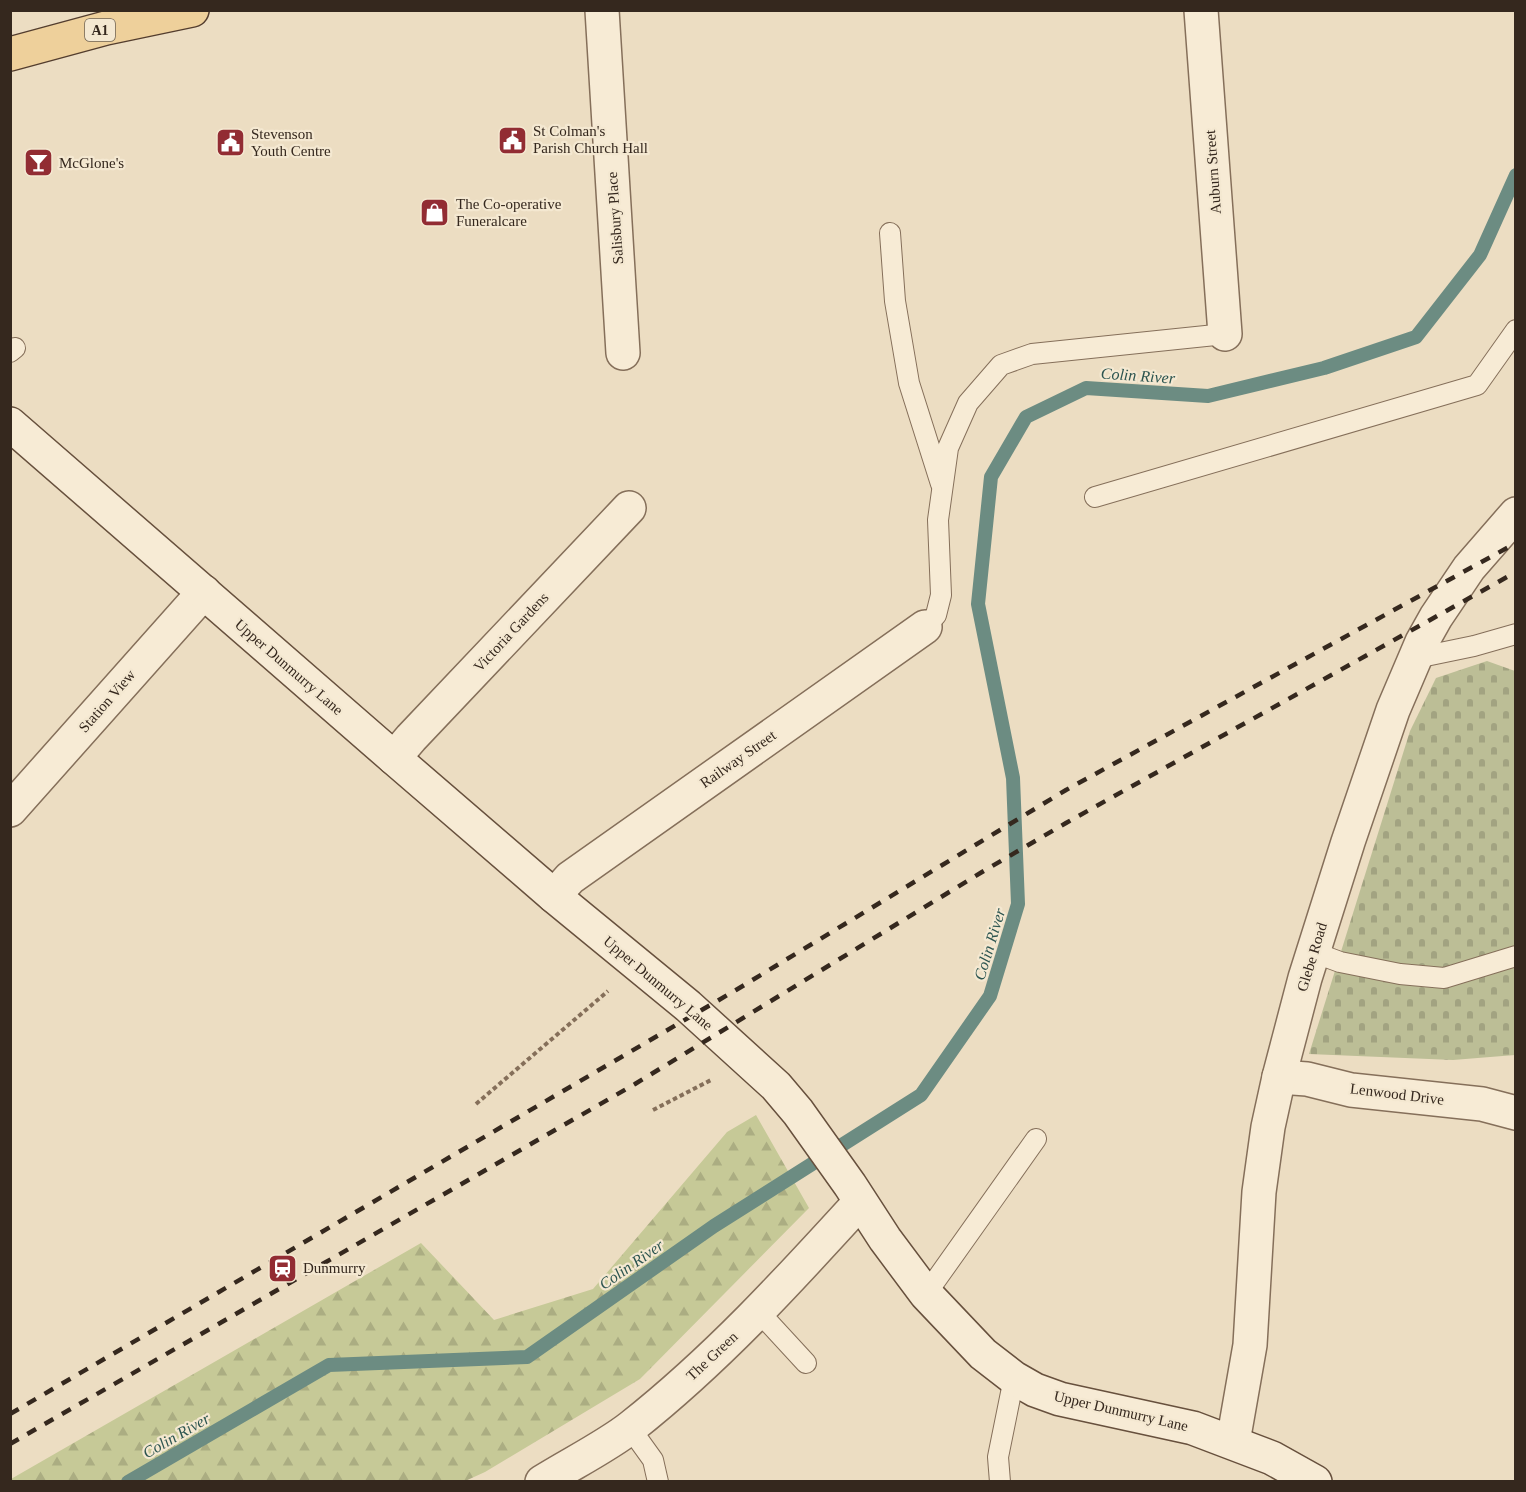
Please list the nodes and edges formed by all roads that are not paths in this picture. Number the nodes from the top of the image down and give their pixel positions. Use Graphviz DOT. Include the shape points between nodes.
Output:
graph roads {
  1 [pos="192,10"];
  2 [pos="602,10"];
  3 [pos="1201,10"];
  4 [pos="10,54"];
  5 [pos="890,233"];
  6 [pos="1515,330"];
  7 [pos="1225,334"];
  8 [pos="623,353"];
  9 [pos="10,424"];
  10 [pos="943,489"];
  11 [pos="1095,497"];
  12 [pos="629,508"];
  13 [pos="1515,514"];
  14 [pos="204,592"];
  15 [pos="926,627"];
  16 [pos="1515,634"];
  17 [pos="1416,658"];
  18 [pos="394,758"];
  19 [pos="10,810"];
  20 [pos="554,896"];
  21 [pos="1313,952"];
  22 [pos="1515,956"];
  23 [pos="1279,1077"];
  24 [pos="1515,1113"];
  25 [pos="1036,1139"];
  26 [pos="855,1194"];
  27 [pos="926,1294"];
  28 [pos="759,1312"];
  29 [pos="806,1363"];
  30 [pos="1014,1378"];
  31 [pos="630,1428"];
  32 [pos="1233,1442"];
  33 [pos="542,1482"];
  34 [pos="658,1482"];
  35 [pos="1000,1482"];
  36 [pos="1315,1482"];
  1 -- 4 [label="main road, A1"];
  2 -- 8 [label="street, Salisbury Place"];
  3 -- 7 [label="street, Auburn Street"];
  5 -- 10 [label="lane" via="895,301 909,383"];
  6 -- 11 [label="lane" via="1478,385"];
  7 -- 10 [label="lane" via="1032,354 1001,366 968,403 948,448"];
  9 -- 14 [label="street, Upper Dunmurry Lane"];
  10 -- 15 [label="lane" via="938,520 941,595 936,615"];
  12 -- 18 [label="street, Victoria Gardens"];
  13 -- 17 [label="street, Glebe Road" via="1469,568 1436,617"];
  14 -- 18 [label="street, Upper Dunmurry Lane"];
  14 -- 19 [label="street, Station View"];
  15 -- 20 [label="street, Railway Street" via="570,878"];
  16 -- 17 [label="lane"];
  17 -- 21 [label="street, Glebe Road" via="1347,842"];
  18 -- 20 [label="street, Upper Dunmurry Lane"];
  20 -- 26 [label="street, Upper Dunmurry Lane" via="776,1086"];
  21 -- 22 [label="lane" via="1340,962 1400,974 1444,978"];
  21 -- 23 [label="street, Glebe Road"];
  23 -- 24 [label="street, Lenwood Drive" via="1351,1090 1482,1104"];
  23 -- 32 [label="street, Glebe Road" via="1259,1192 1250,1345"];
  25 -- 27 [label="lane"];
  26 -- 27 [label="street, Upper Dunmurry Lane"];
  26 -- 28 [label="street, The Green"];
  27 -- 30 [label="street, Upper Dunmurry Lane" via="983,1354"];
  28 -- 29 [label="lane"];
  28 -- 31 [label="street, The Green"];
  30 -- 32 [label="street, Upper Dunmurry Lane" via="1059,1400 1193,1428"];
  30 -- 35 [label="lane" via="998,1457"];
  31 -- 33 [label="street, The Green"];
  31 -- 34 [label="lane" via="653,1460"];
  32 -- 36 [label="street, Upper Dunmurry Lane"];
}
